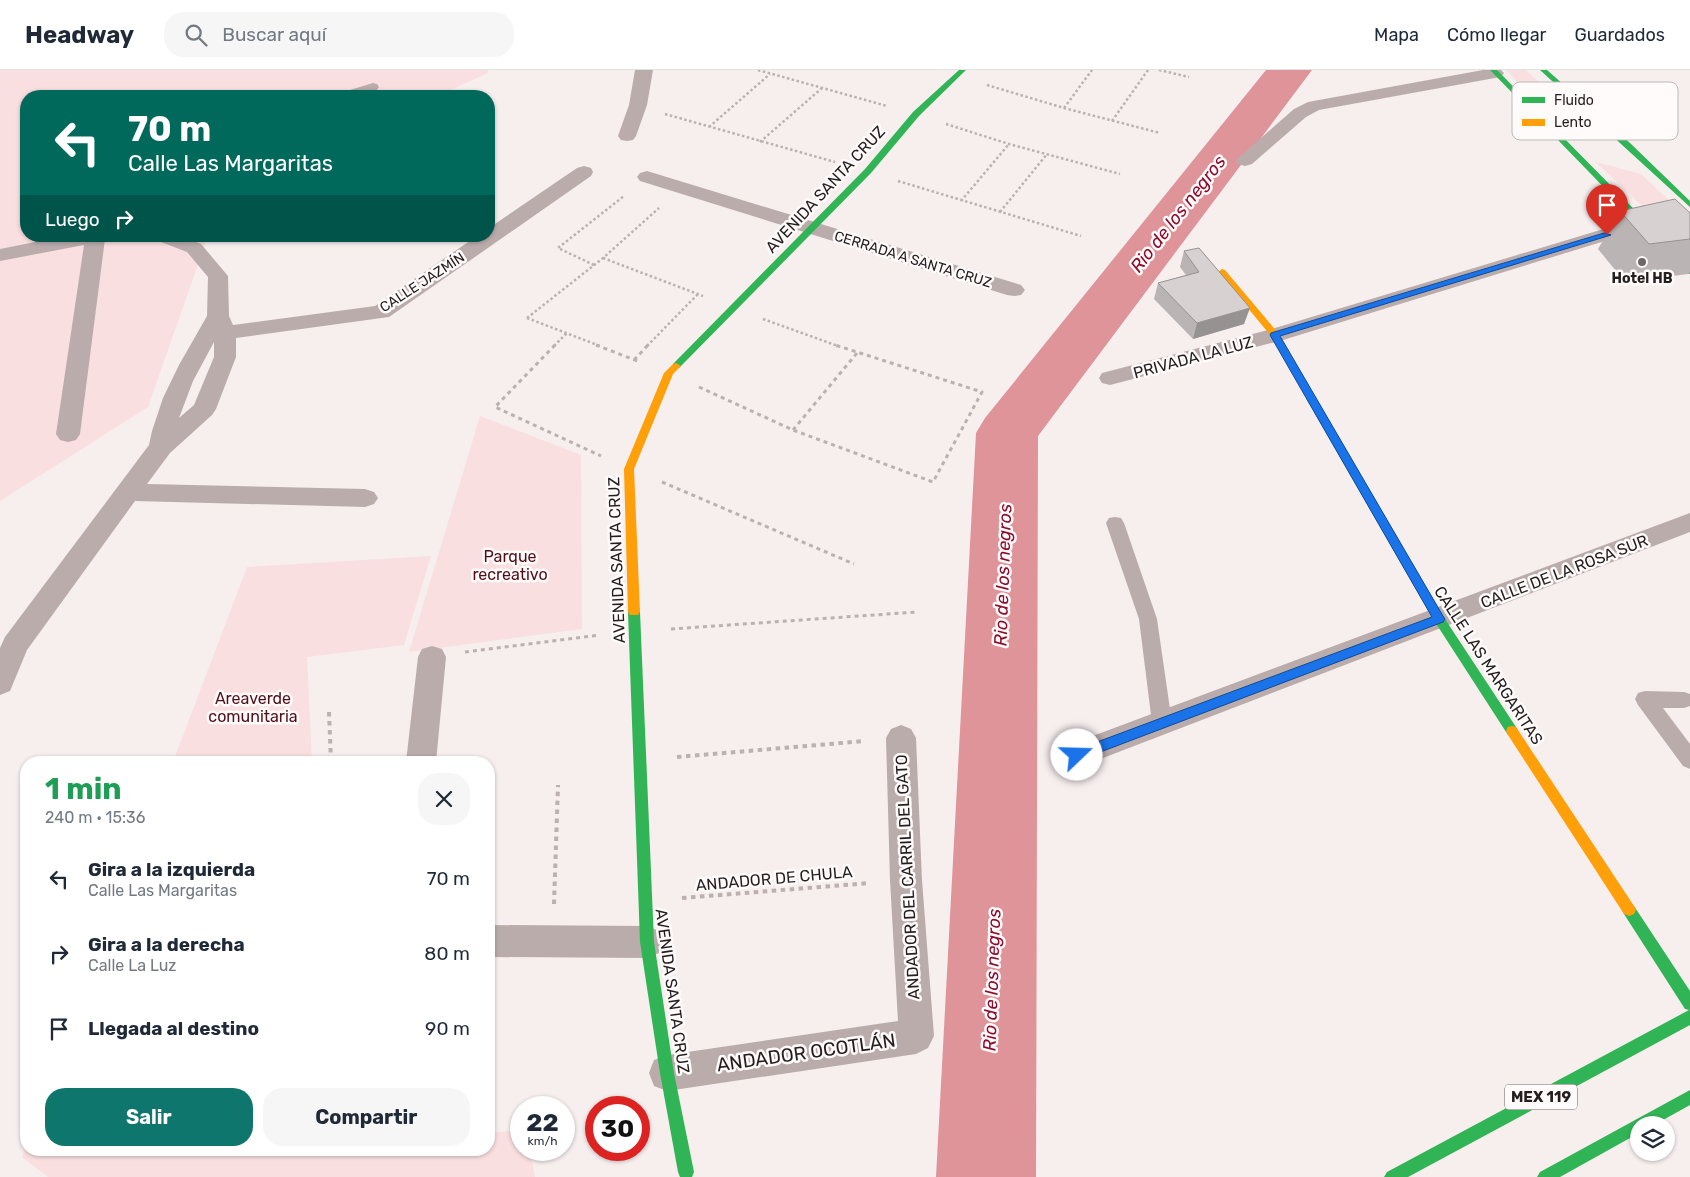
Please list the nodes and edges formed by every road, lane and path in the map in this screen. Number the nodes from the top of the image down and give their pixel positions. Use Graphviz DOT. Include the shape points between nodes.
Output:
graph roads {
  1 [pos="644,70"];
  2 [pos="758,70"];
  3 [pos="1092,70"];
  4 [pos="1148,70"];
  5 [pos="1159,70"];
  6 [pos="1543,70"];
  7 [pos="1494,72"];
  8 [pos="960,73"];
  9 [pos="771,74"];
  10 [pos="1189,78"];
  11 [pos="1556,82"];
  12 [pos="372,87"];
  13 [pos="822,88"];
  14 [pos="1512,89"];
  15 [pos="363,90"];
  16 [pos="638,105"];
  17 [pos="1064,108"];
  18 [pos="916,114"];
  19 [pos="1112,120"];
  20 [pos="709,127"];
  21 [pos="1160,133"];
  22 [pos="627,136"];
  23 [pos="1563,140"];
  24 [pos="1621,140"];
  25 [pos="760,142"];
  26 [pos="1009,144"];
  27 [pos="1627,145"];
  28 [pos="1615,152"];
  29 [pos="1047,154"];
  30 [pos="1245,160"];
  31 [pos="868,171"];
  32 [pos="584,172"];
  33 [pos="1120,174"];
  34 [pos="647,178"];
  35 [pos="681,188"];
  36 [pos="961,201"];
  37 [pos="1690,205"];
  38 [pos="1000,212"];
  39 [pos="1644,223"];
  40 [pos="813,228"];
  41 [pos="495,233"];
  42 [pos="1081,236"];
  43 [pos="65,242"];
  44 [pos="94,242"];
  45 [pos="178,242"];
  46 [pos="482,242"];
  47 [pos="0,255"];
  48 [pos="603,258"];
  49 [pos="594,265"];
  50 [pos="1690,271"];
  51 [pos="1222,272"];
  52 [pos="1014,290"];
  53 [pos="698,294"];
  54 [pos="732,307"];
  55 [pos="217,328"];
  56 [pos="567,333"];
  57 [pos="1274,335"];
  58 [pos="857,353"];
  59 [pos="634,360"];
  60 [pos="669,374"];
  61 [pos="1110,378"];
  62 [pos="210,394"];
  63 [pos="175,395"];
  64 [pos="793,430"];
  65 [pos="68,434"];
  66 [pos="161,447"];
  67 [pos="629,468"];
  68 [pos="128,492"];
  69 [pos="365,498"];
  70 [pos="1115,522"];
  71 [pos="1690,522"];
  72 [pos="854,564"];
  73 [pos="917,612"];
  74 [pos="1439,619"];
  75 [pos="634,631"];
  76 [pos="432,657"];
  77 [pos="0,683"];
  78 [pos="1684,700"];
  79 [pos="329,712"];
  80 [pos="1162,723"];
  81 [pos="901,738"];
  82 [pos="1077,755"];
  83 [pos="331,756"];
  84 [pos="422,756"];
  85 [pos="640,760"];
  86 [pos="1690,760"];
  87 [pos="558,785"];
  88 [pos="906,880"];
  89 [pos="645,901"];
  90 [pos="495,941"];
  91 [pos="552,942"];
  92 [pos="647,942"];
  93 [pos="1690,1004"];
  94 [pos="1690,1017"];
  95 [pos="916,1036"];
  96 [pos="667,1073"];
  97 [pos="1690,1097"];
  98 [pos="1655,1116"];
  99 [pos="1630,1130"];
  100 [pos="686,1172"];
  101 [pos="1392,1177"];
  102 [pos="1544,1177"];
  1 -- 16 [label="street"];
  2 -- 9 [label="path"];
  3 -- 17 [label="path"];
  4 -- 19 [label="path"];
  5 -- 10 [label="path"];
  6 -- 11 [label="street"];
  7 -- 14 [label="street"];
  7 -- 30 [label="street" via="1314,106 1300,113"];
  8 -- 17 [label="path"];
  8 -- 18 [label="street, AVENIDA SANTA CRUZ"];
  9 -- 13 [label="path"];
  9 -- 20 [label="path"];
  12 -- 15 [label="lane"];
  13 -- 18 [label="path"];
  13 -- 25 [label="path"];
  16 -- 20 [label="path"];
  16 -- 22 [label="street"];
  17 -- 19 [label="path"];
  18 -- 26 [label="path"];
  18 -- 31 [label="street, AVENIDA SANTA CRUZ"];
  19 -- 21 [label="path"];
  20 -- 25 [label="path"];
  23 -- 39 [label="street"];
  24 -- 27 [label="street"];
  25 -- 31 [label="path"];
  26 -- 29 [label="path"];
  26 -- 36 [label="path"];
  27 -- 28 [label="street"];
  27 -- 37 [label="street"];
  29 -- 33 [label="path"];
  29 -- 38 [label="path"];
  31 -- 36 [label="path"];
  31 -- 40 [label="street, AVENIDA SANTA CRUZ"];
  32 -- 41 [label="street, CALLE JAZMÍN"];
  34 -- 35 [label="street, CERRADA A SANTA CRUZ"];
  34 -- 49 [label="path" via="558,248"];
  35 -- 40 [label="street, CERRADA A SANTA CRUZ"];
  35 -- 48 [label="path"];
  36 -- 38 [label="path"];
  38 -- 42 [label="path"];
  39 -- 50 [label="street"];
  39 -- 57 [label="street, PRIVADA LA LUZ"];
  40 -- 52 [label="street, CERRADA A SANTA CRUZ"];
  40 -- 54 [label="street, AVENIDA SANTA CRUZ"];
  43 -- 47 [label="street"];
  44 -- 65 [label="street"];
  45 -- 55 [label="street" via="194,248 218,276"];
  46 -- 55 [label="street, CALLE JAZMÍN" via="381,312"];
  48 -- 49 [label="path"];
  48 -- 53 [label="path"];
  49 -- 56 [label="path" via="527,318"];
  51 -- 57 [label="street, CALLE LAS MARGARITAS"];
  53 -- 54 [label="path"];
  53 -- 59 [label="path"];
  54 -- 58 [label="path"];
  54 -- 60 [label="street, AVENIDA SANTA CRUZ"];
  55 -- 62 [label="street" via="225,357"];
  55 -- 63 [label="street"];
  56 -- 59 [label="path"];
  56 -- 67 [label="path" via="495,407"];
  57 -- 61 [label="street, PRIVADA LA LUZ"];
  57 -- 74 [label="street, CALLE LAS MARGARITAS"];
  58 -- 64 [label="path"];
  58 -- 64 [label="path" via="982,392 933,482"];
  59 -- 60 [label="path"];
  60 -- 64 [label="path"];
  60 -- 67 [label="street, AVENIDA SANTA CRUZ"];
  62 -- 63 [label="street"];
  62 -- 66 [label="street" via="204,409"];
  63 -- 66 [label="street" via="162,431"];
  66 -- 68 [label="street"];
  67 -- 72 [label="path"];
  67 -- 75 [label="street, AVENIDA SANTA CRUZ"];
  68 -- 69 [label="street"];
  68 -- 77 [label="street" via="15,645"];
  70 -- 80 [label="lane" via="1148,619"];
  71 -- 74 [label="street, CALLE DE LA ROSA SUR"];
  73 -- 75 [label="path"];
  74 -- 80 [label="street, CALLE DE LA ROSA SUR"];
  74 -- 93 [label="street, CALLE LAS MARGARITAS"];
  75 -- 76 [label="path"];
  75 -- 85 [label="street, AVENIDA SANTA CRUZ"];
  76 -- 84 [label="street"];
  78 -- 86 [label="lane" via="1645,699"];
  79 -- 83 [label="path"];
  80 -- 82 [label="street, CALLE DE LA ROSA SUR"];
  81 -- 85 [label="path, ANDADOR DEL CARRIL DEL GATO"];
  81 -- 88 [label="street, ANDADOR DEL CARRIL DEL GATO"];
  85 -- 89 [label="street, AVENIDA SANTA CRUZ"];
  87 -- 91 [label="path"];
  88 -- 89 [label="path, ANDADOR DE CHULA"];
  88 -- 95 [label="street, ANDADOR DEL CARRIL DEL GATO"];
  89 -- 92 [label="street, AVENIDA SANTA CRUZ"];
  90 -- 91 [label="street"];
  91 -- 92 [label="street"];
  92 -- 96 [label="street, AVENIDA SANTA CRUZ"];
  94 -- 101 [label="street, MEX 119"];
  95 -- 96 [label="street, ANDADOR OCOTLÁN"];
  96 -- 100 [label="street, AVENIDA SANTA CRUZ"];
  97 -- 98 [label="street"];
  99 -- 102 [label="street"];
}
